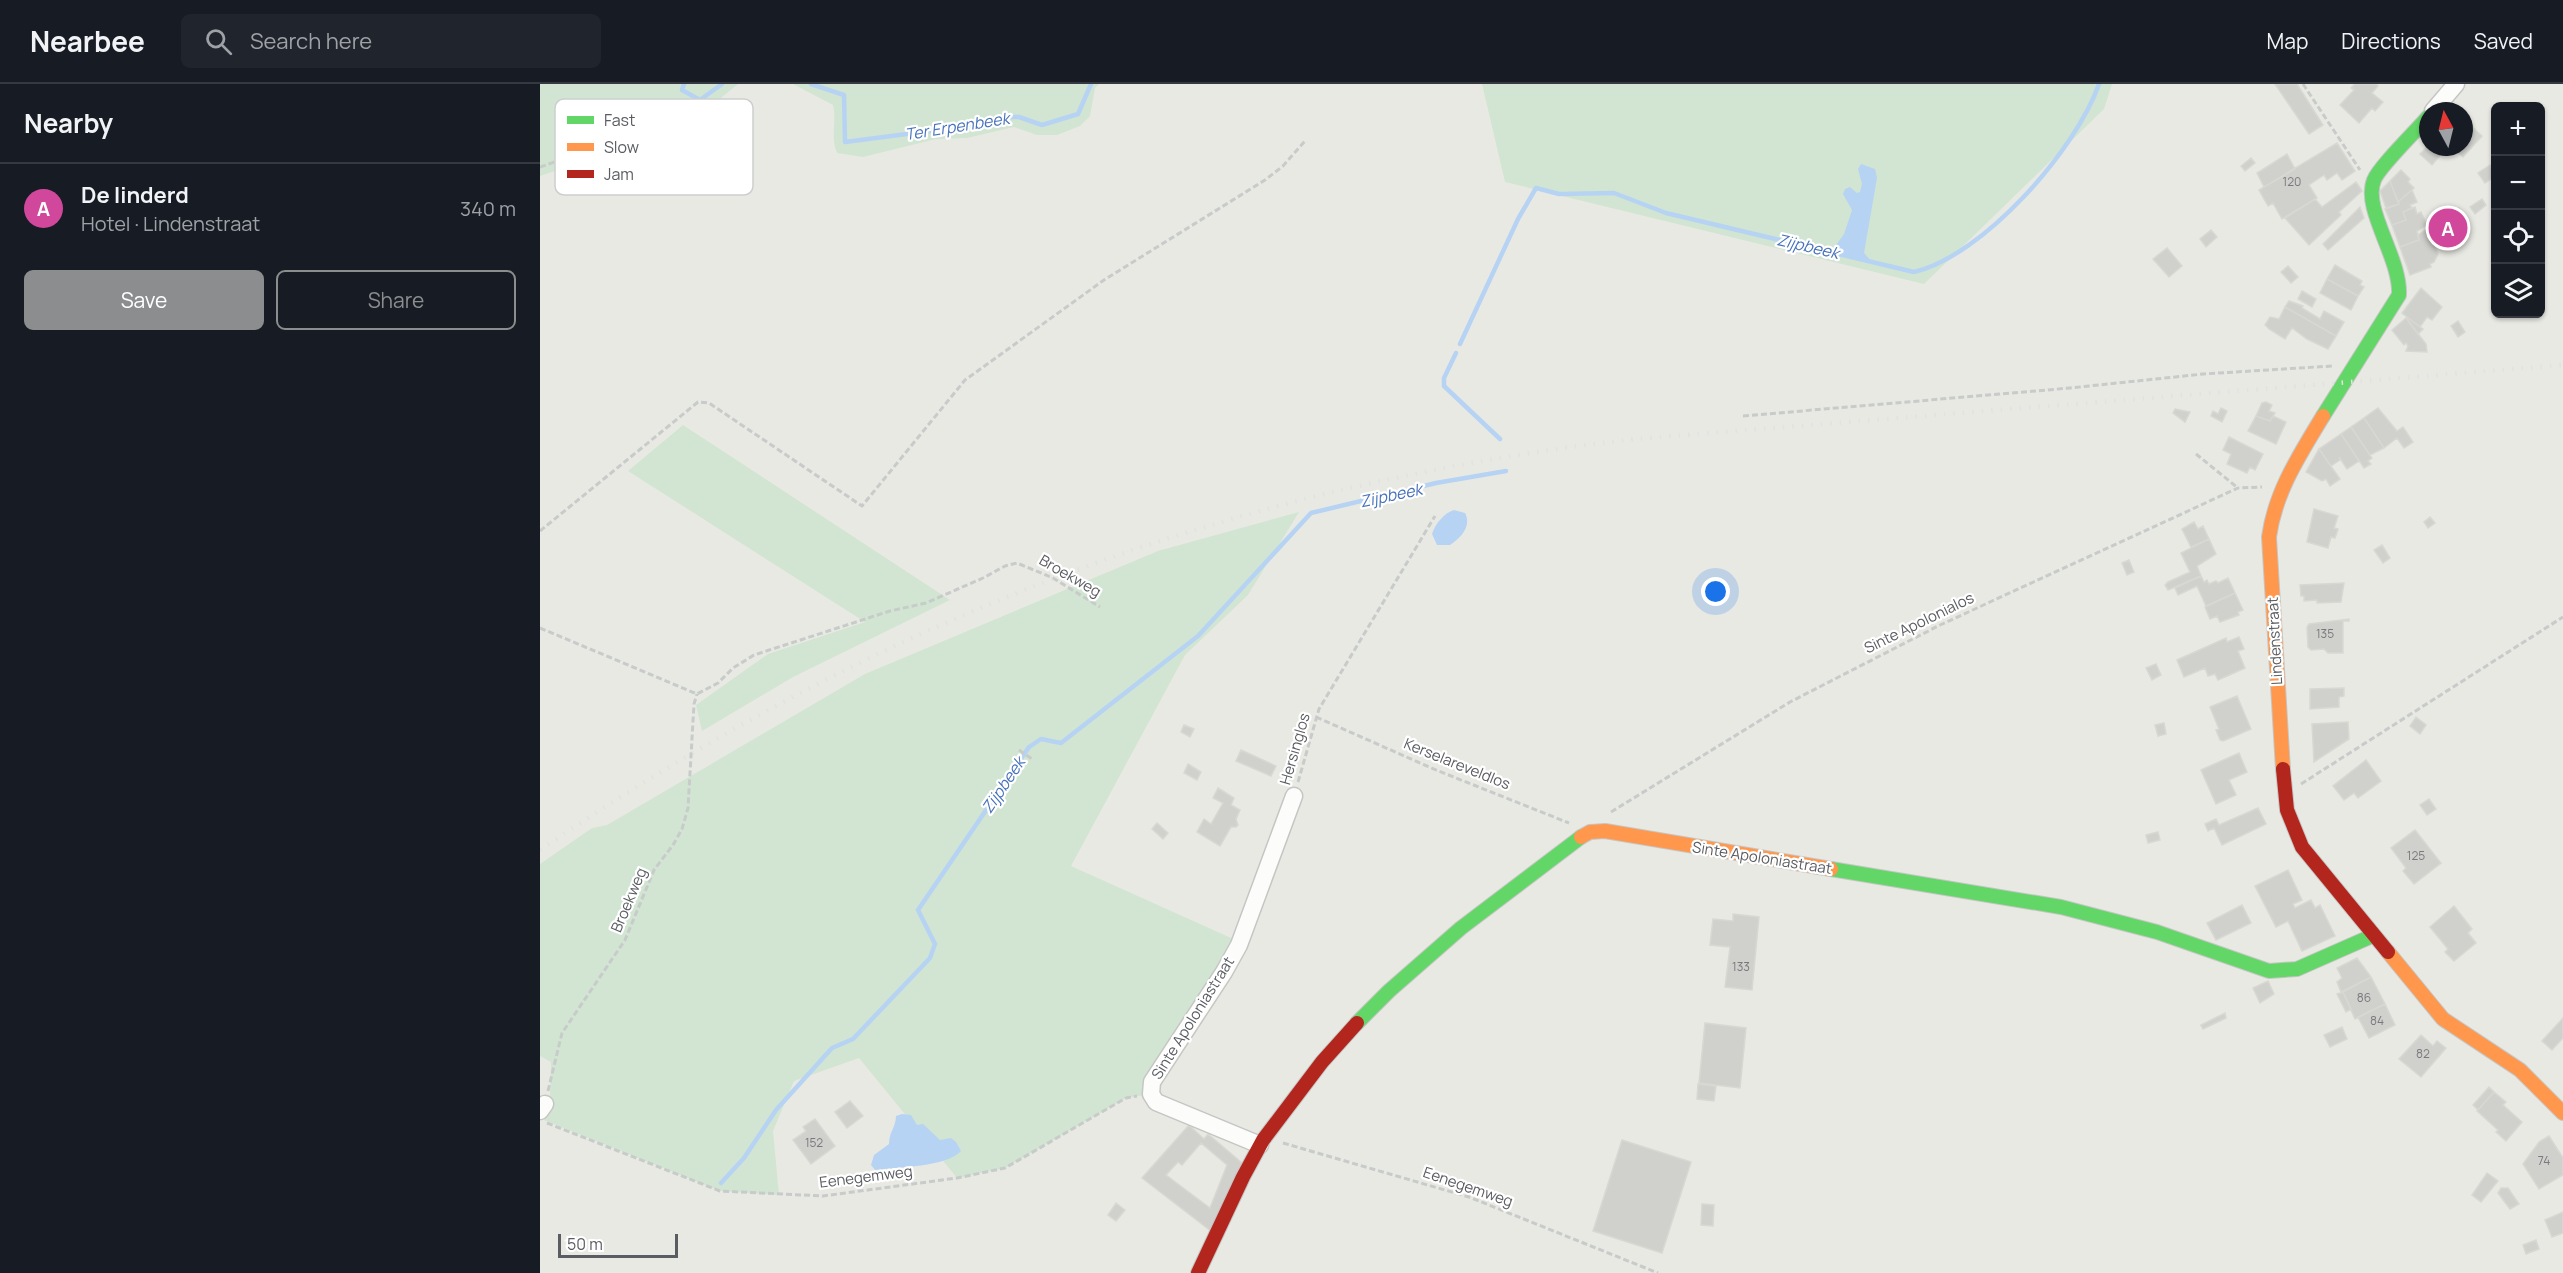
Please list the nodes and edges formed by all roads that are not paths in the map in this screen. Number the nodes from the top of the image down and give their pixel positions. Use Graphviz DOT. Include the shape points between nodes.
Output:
graph roads {
  1 [pos="2456,84"];
  2 [pos="2441,102"];
  3 [pos="2419,127"];
  4 [pos="1294,796"];
  5 [pos="2372,936"];
  6 [pos="2563,1113"];
  7 [pos="1263,1141"];
  8 [pos="1198,1273"];
  1 -- 2 [label="street"];
  3 -- 5 [label="street, Lindenstraat" via="2370,188 2400,280 2399,295 2282,489 2272,511 2269,537 2288,817 2295,837"];
  4 -- 7 [label="street, Sinte Apoloniastraat" via="1239,945 1152,1082 1151,1094 1156,1102"];
  5 -- 6 [label="street, Lindenstraat" via="2443,1019 2520,1070"];
  5 -- 7 [label="street, Sinte Apoloniastraat" via="2297,969 2269,971 2157,933 2061,908 1605,831 1590,832 1521,880 1419,961 1313,1072"];
  7 -- 8 [label="street"];
}
